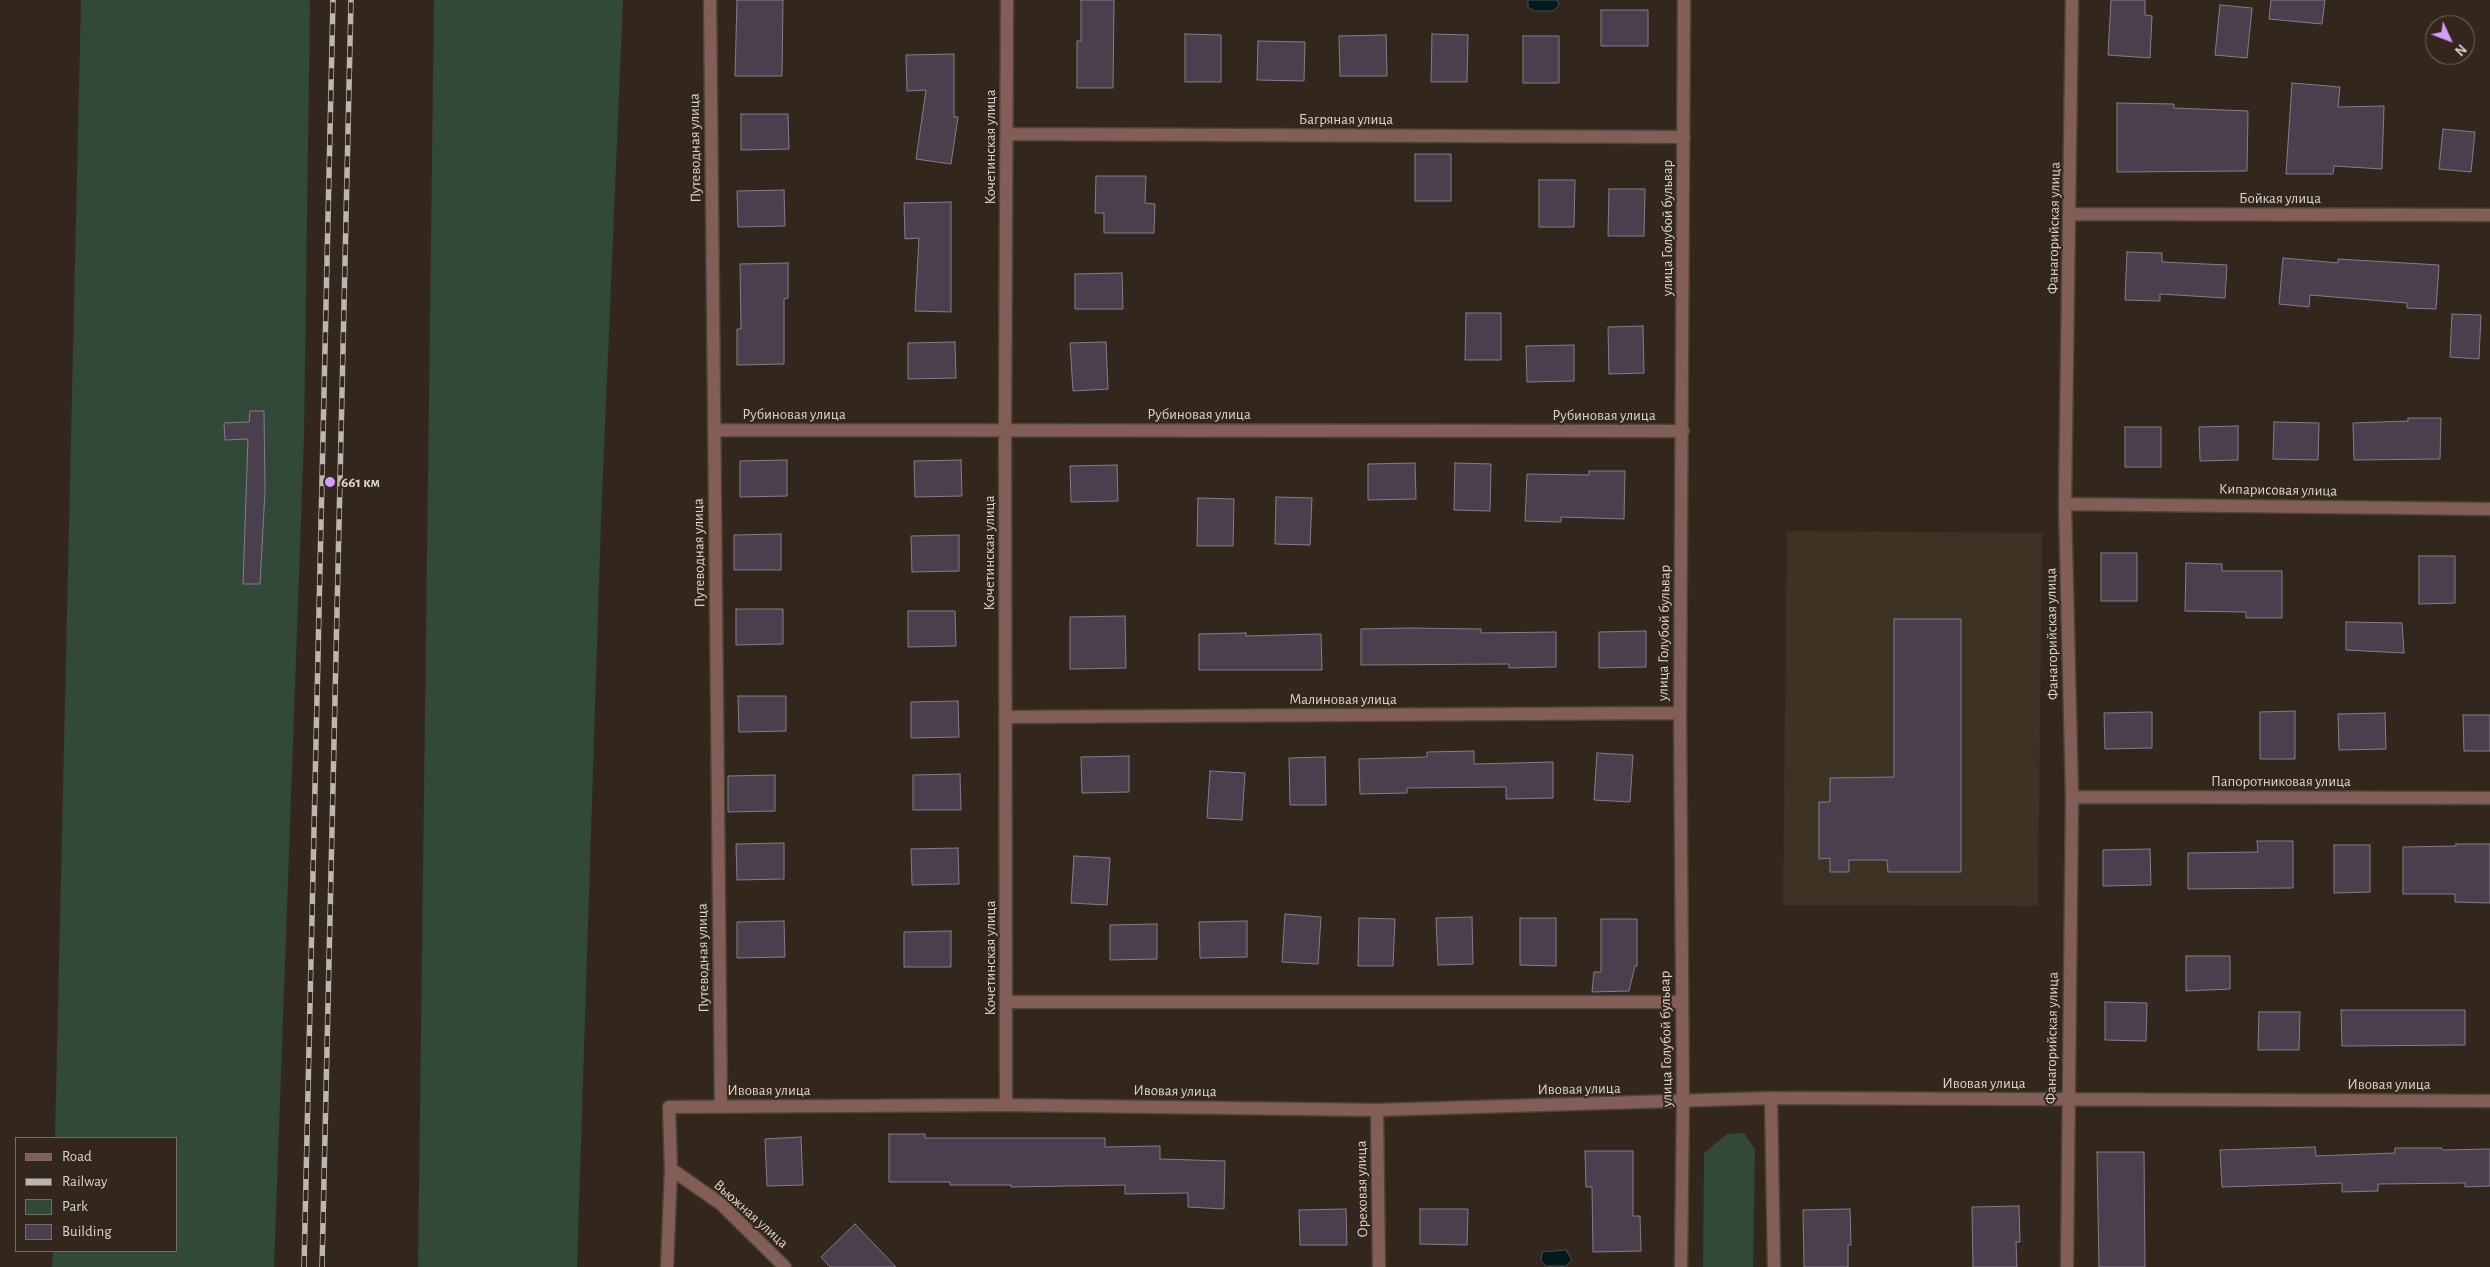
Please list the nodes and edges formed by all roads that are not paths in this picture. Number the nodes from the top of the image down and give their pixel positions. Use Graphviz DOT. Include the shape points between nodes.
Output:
graph roads {
  1 [pos="710,0"];
  2 [pos="1007,0"];
  3 [pos="1684,0"];
  4 [pos="2072,0"];
  5 [pos="1007,134"];
  6 [pos="1684,137"];
  7 [pos="2070,214"];
  8 [pos="2490,215"];
  9 [pos="714,430"];
  10 [pos="1005,430"];
  11 [pos="1683,431"];
  12 [pos="2065,504"];
  13 [pos="2490,509"];
  14 [pos="1680,712"];
  15 [pos="1006,717"];
  16 [pos="2072,797"];
  17 [pos="2490,798"];
  18 [pos="1006,1002"];
  19 [pos="1681,1002"];
  20 [pos="1771,1098"];
  21 [pos="2068,1099"];
  22 [pos="2490,1100"];
  23 [pos="1683,1102"];
  24 [pos="1006,1105"];
  25 [pos="721,1106"];
  26 [pos="1377,1110"];
  27 [pos="671,1169"];
  28 [pos="667,1267"];
  29 [pos="785,1267"];
  30 [pos="1379,1267"];
  31 [pos="1681,1267"];
  32 [pos="1774,1267"];
  33 [pos="2067,1267"];
  1 -- 9 [label="street, Путеводная улица"];
  2 -- 5 [label="street, Кочетинская улица"];
  3 -- 6 [label="street, улица Голубой бульвар"];
  4 -- 7 [label="street, Фанагорийская улица"];
  5 -- 6 [label="street, Багряная улица"];
  5 -- 10 [label="street, Кочетинская улица"];
  6 -- 11 [label="street, улица Голубой бульвар"];
  7 -- 8 [label="street, Бойкая улица"];
  7 -- 12 [label="street, Фанагорийская улица"];
  9 -- 10 [label="street, Рубиновая улица"];
  9 -- 25 [label="street, Путеводная улица"];
  10 -- 11 [label="street, Рубиновая улица"];
  10 -- 15 [label="street, Кочетинская улица"];
  11 -- 14 [label="street, улица Голубой бульвар"];
  12 -- 13 [label="street, Кипарисовая улица"];
  12 -- 16 [label="street, Фанагорийская улица"];
  14 -- 15 [label="street, Малиновая улица"];
  14 -- 19 [label="street, улица Голубой бульвар"];
  15 -- 18 [label="street, Кочетинская улица"];
  16 -- 17 [label="street, Папоротниковая улица"];
  16 -- 21 [label="street, Фанагорийская улица"];
  18 -- 19 [label="street"];
  18 -- 24 [label="street, Кочетинская улица"];
  19 -- 23 [label="street, улица Голубой бульвар"];
  20 -- 21 [label="street, Ивовая улица"];
  20 -- 23 [label="street, Ивовая улица"];
  20 -- 32 [label="street"];
  21 -- 22 [label="street, Ивовая улица"];
  21 -- 33 [label="street, Фанагорийская улица"];
  23 -- 26 [label="street, Ивовая улица"];
  23 -- 31 [label="street, улица Голубой бульвар"];
  24 -- 25 [label="street, Ивовая улица"];
  24 -- 26 [label="street, Ивовая улица"];
  25 -- 27 [label="street, Ивовая улица" via="669,1107"];
  26 -- 30 [label="street, Ореховая улица"];
  27 -- 28 [label="street"];
  27 -- 29 [label="street, Вьюжная улица" via="721,1204"];
}
